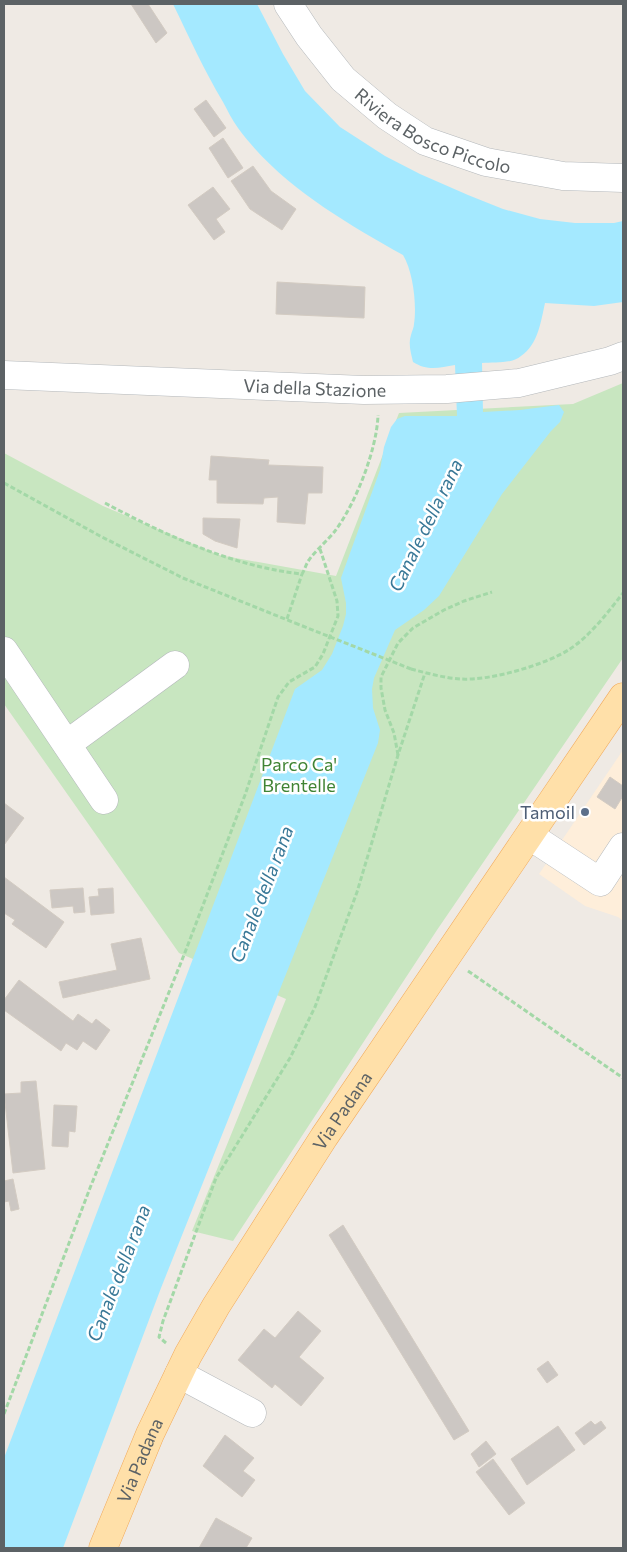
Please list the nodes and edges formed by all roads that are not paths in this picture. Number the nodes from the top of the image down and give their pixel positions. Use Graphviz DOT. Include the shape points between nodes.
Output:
graph roads {
  1 [pos="288,4"];
  2 [pos="623,178"];
  3 [pos="623,356"];
  4 [pos="4,375"];
  5 [pos="4,651"];
  6 [pos="175,665"];
  7 [pos="621,706"];
  8 [pos="67,744"];
  9 [pos="104,800"];
  10 [pos="530,836"];
  11 [pos="623,847"];
  12 [pos="184,1365"];
  13 [pos="252,1413"];
  14 [pos="103,1548"];
  1 -- 2 [label="street, Riviera Bosco Piccolo" via="343,80 386,116 425,141 486,162 563,176"];
  3 -- 4 [label="street, Via della Stazione" via="520,383 447,389 372,390"];
  5 -- 8 [label="street"];
  6 -- 8 [label="street"];
  7 -- 10 [label="main road, Via Padana"];
  8 -- 9 [label="street"];
  10 -- 11 [label="street" via="600,882"];
  10 -- 12 [label="main road, Via Padana" via="271,1218 216,1306"];
  12 -- 13 [label="street"];
  12 -- 14 [label="main road, Via Padana" via="150,1434"];
}
